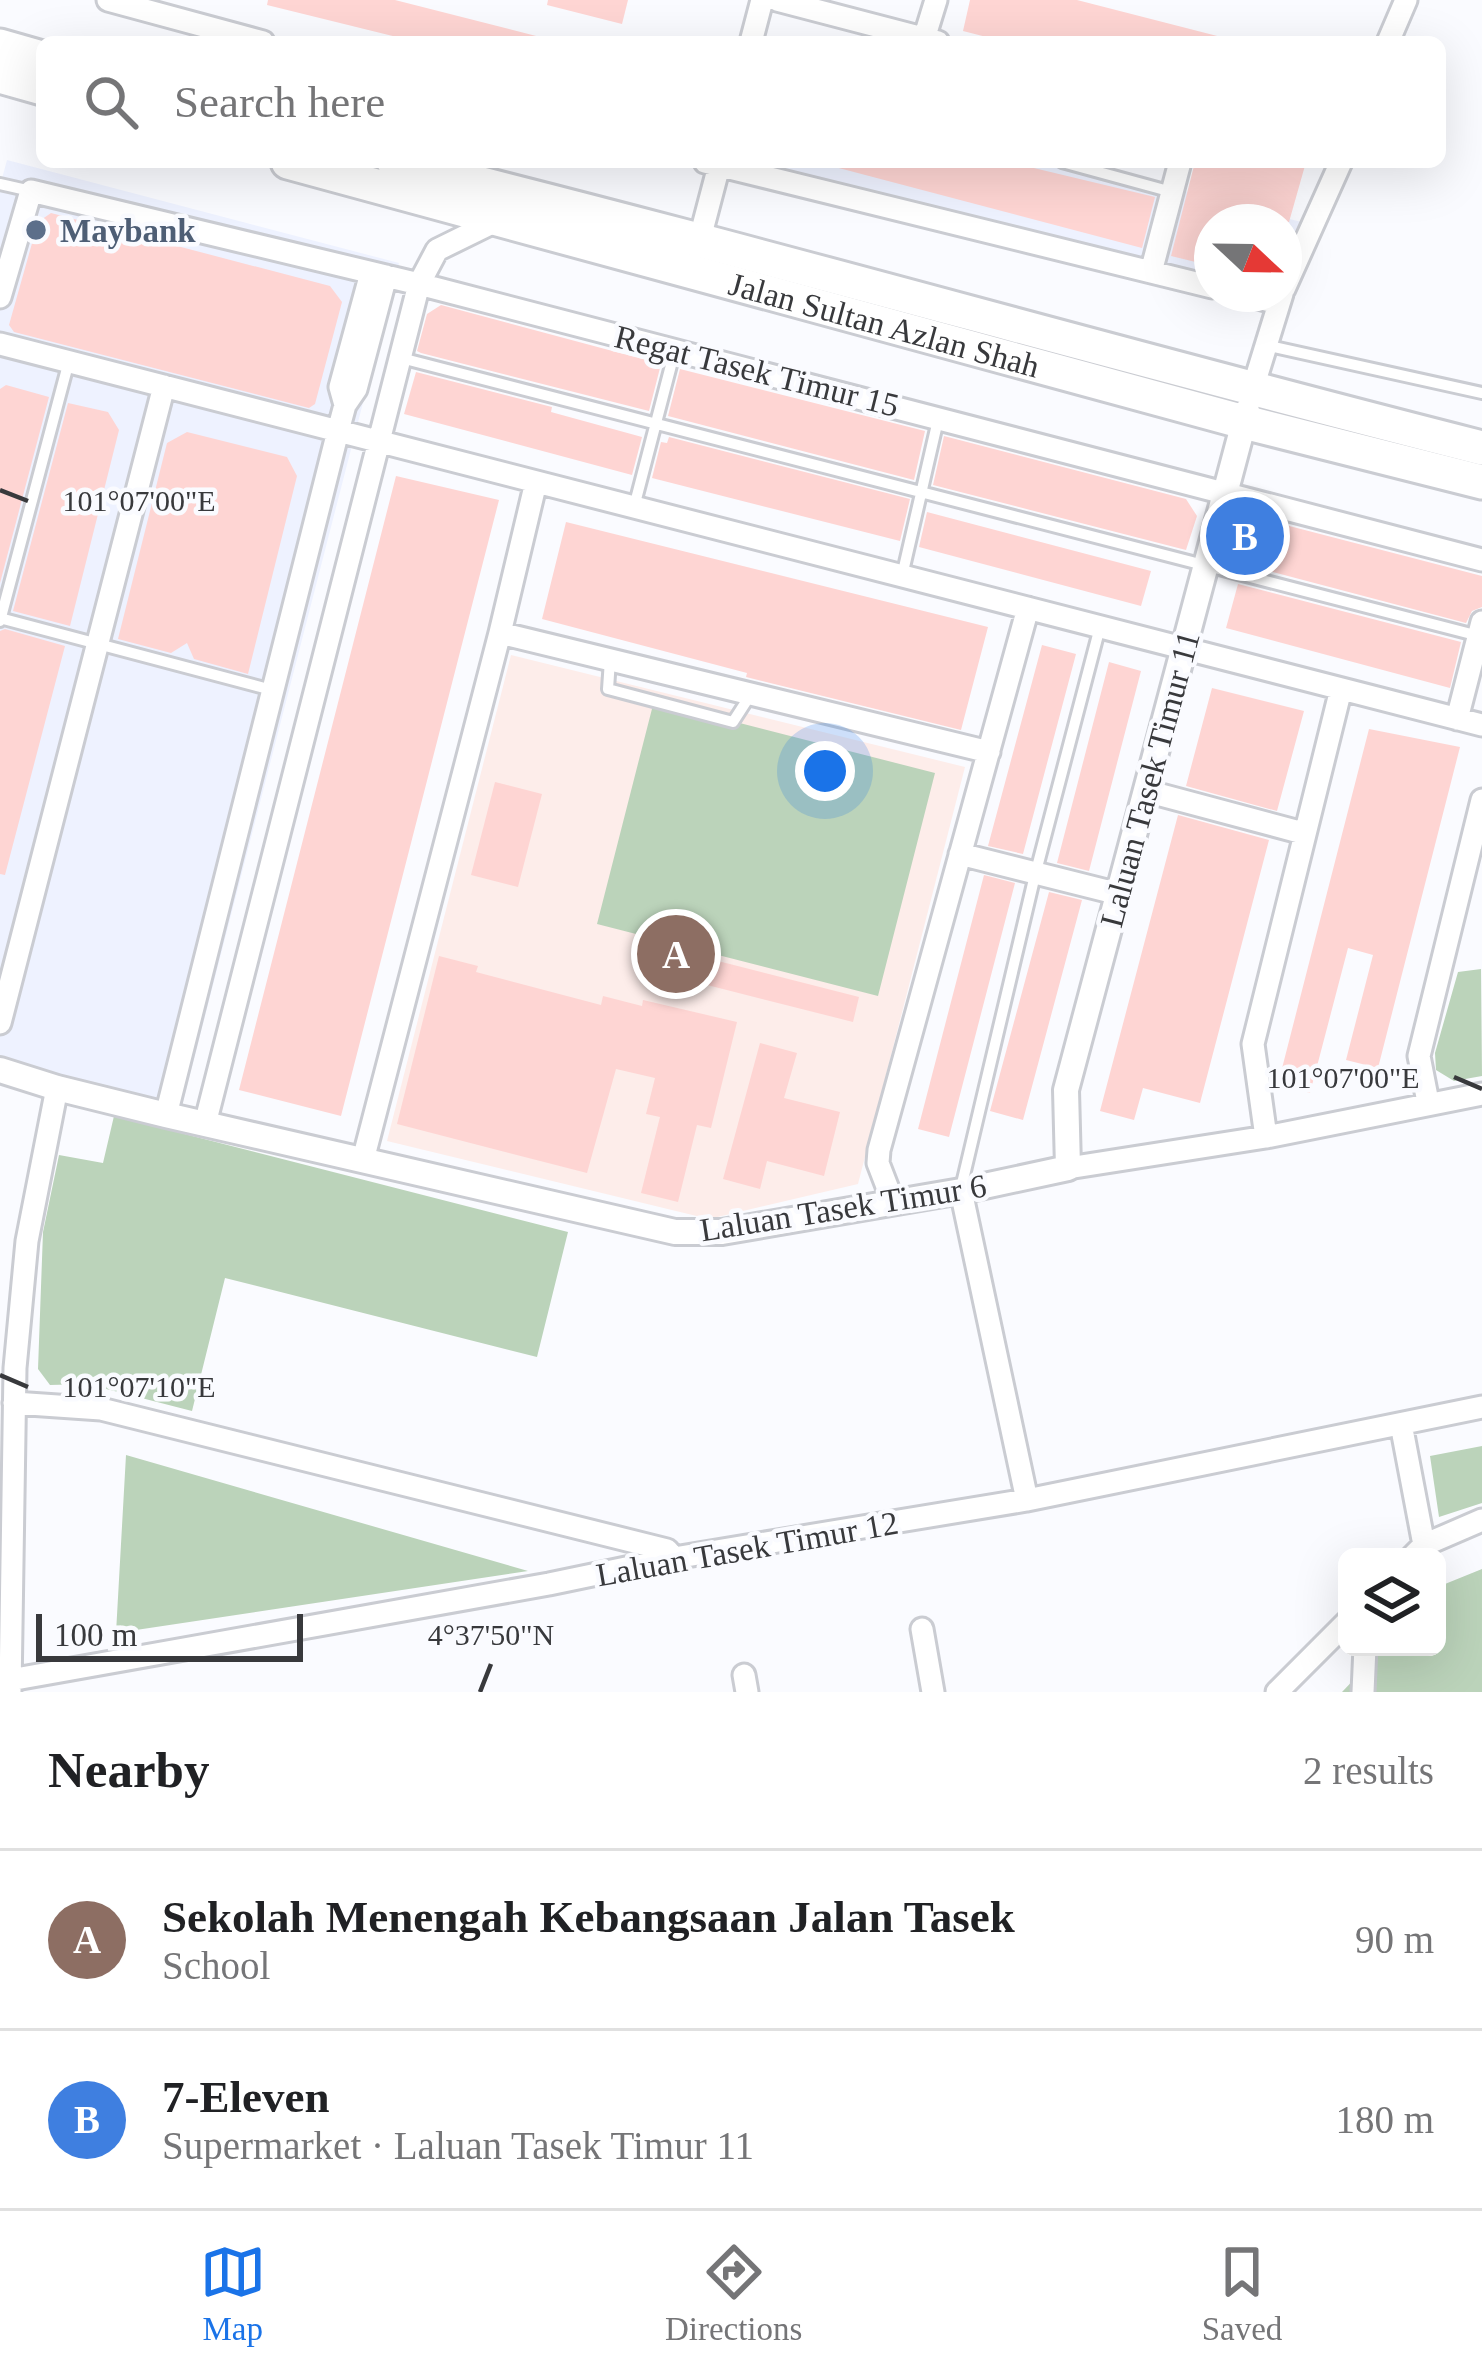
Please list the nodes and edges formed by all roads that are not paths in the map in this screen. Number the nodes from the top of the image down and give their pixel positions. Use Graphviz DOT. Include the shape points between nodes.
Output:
graph roads {
  1 [pos="108,0"];
  2 [pos="762,0"];
  3 [pos="777,0"];
  4 [pos="936,0"];
  5 [pos="1406,0"];
  6 [pos="241,36"];
  7 [pos="753,36"];
  8 [pos="916,36"];
  9 [pos="932,36"];
  10 [pos="1391,36"];
  11 [pos="0,46"];
  12 [pos="36,56"];
  13 [pos="0,76"];
  14 [pos="36,86"];
  15 [pos="310,168"];
  16 [pos="418,168"];
  17 [pos="714,168"];
  18 [pos="735,168"];
  19 [pos="1084,168"];
  20 [pos="1178,168"];
  21 [pos="1338,168"];
  22 [pos="0,184"];
  23 [pos="31,191"];
  24 [pos="1172,192"];
  25 [pos="498,220"];
  26 [pos="700,238"];
  27 [pos="1302,248"];
  28 [pos="1151,272"];
  29 [pos="379,274"];
  30 [pos="1194,283"];
  31 [pos="419,284"];
  32 [pos="0,297"];
  33 [pos="1276,312"];
  34 [pos="0,344"];
  35 [pos="1265,345"];
  36 [pos="676,350"];
  37 [pos="401,358"];
  38 [pos="69,361"];
  39 [pos="164,386"];
  40 [pos="1482,393"];
  41 [pos="1248,406"];
  42 [pos="939,417"];
  43 [pos="656,424"];
  44 [pos="338,430"];
  45 [pos="378,442"];
  46 [pos="1482,448"];
  47 [pos="536,482"];
  48 [pos="1482,482"];
  49 [pos="920,491"];
  50 [pos="1226,491"];
  51 [pos="634,507"];
  52 [pos="1482,560"];
  53 [pos="1206,565"];
  54 [pos="902,576"];
  55 [pos="1028,608"];
  56 [pos="0,619"];
  57 [pos="1100,627"];
  58 [pos="1481,631"];
  59 [pos="500,633"];
  60 [pos="98,645"];
  61 [pos="1184,648"];
  62 [pos="1341,689"];
  63 [pos="272,690"];
  64 [pos="1457,718"];
  65 [pos="1482,725"];
  66 [pos="989,752"];
  67 [pos="1146,791"];
  68 [pos="1482,800"];
  69 [pos="1303,832"];
  70 [pos="960,854"];
  71 [pos="1035,875"];
  72 [pos="1118,894"];
  73 [pos="0,1023"];
  74 [pos="0,1070"];
  75 [pos="57,1088"];
  76 [pos="1482,1094"];
  77 [pos="1428,1102"];
  78 [pos="166,1115"];
  79 [pos="205,1124"];
  80 [pos="1266,1137"];
  81 [pos="363,1160"];
  82 [pos="1068,1168"];
  83 [pos="961,1191"];
  84 [pos="893,1202"];
  85 [pos="8,1367"];
  86 [pos="14,1403"];
  87 [pos="1482,1408"];
  88 [pos="1401,1424"];
  89 [pos="1027,1500"];
  90 [pos="1482,1520"];
  91 [pos="1418,1548"];
  92 [pos="1424,1548"];
  93 [pos="674,1558"];
  94 [pos="922,1629"];
  95 [pos="1338,1631"];
  96 [pos="1365,1656"];
  97 [pos="10,1686"];
  98 [pos="1280,1690"];
  99 [pos="933,1692"];
  100 [pos="1363,1692"];
  1 -- 6 [label="street"];
  2 -- 7 [label="street"];
  3 -- 8 [label="street"];
  4 -- 9 [label="street"];
  5 -- 10 [label="street"];
  11 -- 12 [label="main road"];
  13 -- 14 [label="main road"];
  15 -- 25 [label="main road, Jalan Sultan Azlan Shah"];
  16 -- 26 [label="main road, Jalan Sultan Azlan Shah"];
  17 -- 26 [label="street"];
  18 -- 28 [label="street"];
  19 -- 24 [label="lane"];
  20 -- 24 [label="street"];
  21 -- 27 [label="street"];
  22 -- 23 [label="lane"];
  23 -- 29 [label="street, Regat Tasek Timur 15"];
  23 -- 32 [label="street"];
  24 -- 28 [label="street"];
  25 -- 31 [label="street" via="437,250"];
  25 -- 41 [label="main road, Jalan Sultan Azlan Shah"];
  26 -- 41 [label="main road, Jalan Sultan Azlan Shah"];
  28 -- 30 [label="street"];
  29 -- 31 [label="street, Regat Tasek Timur 15"];
  29 -- 44 [label="street" via="340,387"];
  31 -- 36 [label="street, Regat Tasek Timur 15"];
  31 -- 37 [label="street"];
  33 -- 35 [label="street"];
  34 -- 38 [label="street"];
  35 -- 40 [label="lane"];
  35 -- 41 [label="street"];
  36 -- 42 [label="street, Regat Tasek Timur 15"];
  36 -- 43 [label="lane"];
  37 -- 43 [label="lane"];
  37 -- 45 [label="street"];
  38 -- 39 [label="street"];
  38 -- 56 [label="lane"];
  39 -- 44 [label="street"];
  39 -- 60 [label="street"];
  41 -- 46 [label="main road, Jalan Sultan Azlan Shah"];
  41 -- 48 [label="main road, Jalan Sultan Azlan Shah"];
  41 -- 50 [label="street, Laluan Tasek Timur 11"];
  42 -- 49 [label="lane"];
  42 -- 50 [label="street, Regat Tasek Timur 15"];
  43 -- 49 [label="lane"];
  43 -- 51 [label="lane"];
  44 -- 45 [label="street"];
  44 -- 63 [label="street"];
  45 -- 47 [label="street"];
  45 -- 79 [label="street"];
  47 -- 51 [label="street"];
  47 -- 59 [label="street"];
  49 -- 53 [label="lane"];
  49 -- 54 [label="lane"];
  50 -- 52 [label="street, Regat Tasek Timur 15"];
  50 -- 53 [label="street, Laluan Tasek Timur 11"];
  51 -- 54 [label="street"];
  53 -- 58 [label="lane"];
  53 -- 61 [label="street, Laluan Tasek Timur 11"];
  54 -- 55 [label="street"];
  55 -- 57 [label="street"];
  55 -- 66 [label="street"];
  56 -- 60 [label="lane"];
  57 -- 61 [label="street"];
  57 -- 71 [label="lane"];
  58 -- 64 [label="street"];
  59 -- 66 [label="street"];
  59 -- 81 [label="street"];
  60 -- 63 [label="lane"];
  60 -- 73 [label="street"];
  61 -- 62 [label="street"];
  61 -- 67 [label="street, Laluan Tasek Timur 11"];
  62 -- 64 [label="street"];
  62 -- 69 [label="street"];
  63 -- 78 [label="street"];
  64 -- 65 [label="street"];
  66 -- 70 [label="street"];
  67 -- 69 [label="street"];
  67 -- 72 [label="street, Laluan Tasek Timur 11"];
  68 -- 77 [label="street" via="1419,1055"];
  69 -- 80 [label="street" via="1253,1044"];
  70 -- 71 [label="street"];
  70 -- 84 [label="street" via="879,1150"];
  71 -- 72 [label="street"];
  71 -- 83 [label="lane"];
  72 -- 82 [label="street, Laluan Tasek Timur 11" via="1066,1090"];
  74 -- 75 [label="street, Laluan Tasek Timur 6"];
  75 -- 78 [label="street, Laluan Tasek Timur 6"];
  75 -- 85 [label="street"];
  76 -- 77 [label="street, Laluan Tasek Timur 6"];
  77 -- 80 [label="street, Laluan Tasek Timur 6"];
  78 -- 79 [label="street, Laluan Tasek Timur 6"];
  79 -- 81 [label="street, Laluan Tasek Timur 6"];
  80 -- 82 [label="street, Laluan Tasek Timur 6"];
  81 -- 84 [label="street, Laluan Tasek Timur 6" via="676,1232 722,1232"];
  82 -- 83 [label="street, Laluan Tasek Timur 6"];
  83 -- 84 [label="street, Laluan Tasek Timur 6"];
  83 -- 89 [label="street"];
  85 -- 86 [label="street"];
  86 -- 93 [label="street" via="101,1409"];
  86 -- 97 [label="street"];
  87 -- 88 [label="street, Laluan Tasek Timur 12"];
  88 -- 89 [label="street, Laluan Tasek Timur 12"];
  88 -- 91 [label="street"];
  89 -- 93 [label="street, Laluan Tasek Timur 12"];
  90 -- 92 [label="street"];
  93 -- 97 [label="street, Laluan Tasek Timur 12"];
  94 -- 99 [label="street"];
  95 -- 98 [label="street"];
  96 -- 100 [label="street"];
}
